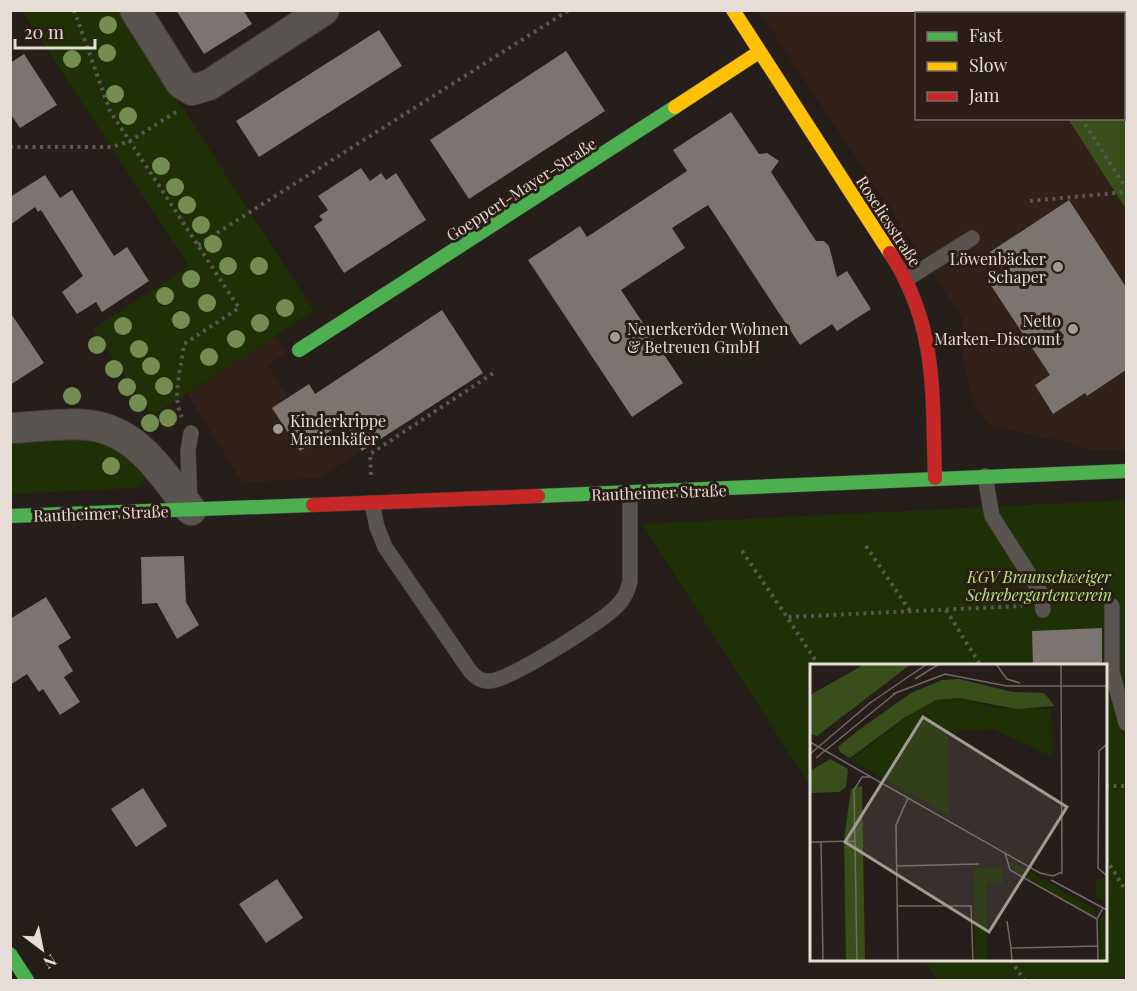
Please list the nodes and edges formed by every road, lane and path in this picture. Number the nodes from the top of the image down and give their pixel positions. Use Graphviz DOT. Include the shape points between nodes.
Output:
graph roads {
  1 [pos="74,10"];
  2 [pos="135,10"];
  3 [pos="324,10"];
  4 [pos="569,10"];
  5 [pos="733,10"];
  6 [pos="759,52"];
  7 [pos="192,90"];
  8 [pos="1082,120"];
  9 [pos="130,141"];
  10 [pos="10,147"];
  11 [pos="1126,190"];
  12 [pos="1030,201"];
  13 [pos="972,238"];
  14 [pos="198,245"];
  15 [pos="907,279"];
  16 [pos="298,350"];
  17 [pos="495,372"];
  18 [pos="10,428"];
  19 [pos="191,432"];
  20 [pos="1126,471"];
  21 [pos="985,476"];
  22 [pos="935,478"];
  23 [pos="630,493"];
  24 [pos="372,503"];
  25 [pos="190,510"];
  26 [pos="10,516"];
  27 [pos="866,546"];
  28 [pos="742,550"];
  29 [pos="1115,606"];
  30 [pos="1043,607"];
  31 [pos="946,610"];
  32 [pos="911,611"];
  33 [pos="787,617"];
  34 [pos="818,664"];
  35 [pos="980,664"];
  36 [pos="1126,723"];
  37 [pos="1107,786"];
  38 [pos="1126,786"];
  39 [pos="1107,861"];
  40 [pos="1126,891"];
  41 [pos="10,954"];
  42 [pos="1012,961"];
  43 [pos="27,981"];
  44 [pos="1024,981"];
  1 -- 9 [label="path" via="110,111"];
  2 -- 7 [label="street" via="181,83"];
  3 -- 7 [label="street" via="209,86"];
  4 -- 14 [label="path"];
  5 -- 6 [label="main road, Roseliesstraße"];
  6 -- 15 [label="main road, Roseliesstraße"];
  6 -- 16 [label="main road, Goeppert-Mayer-Straße"];
  7 -- 9 [label="path" via="182,108"];
  8 -- 11 [label="path"];
  9 -- 10 [label="path" via="112,147"];
  9 -- 14 [label="path"];
  11 -- 12 [label="path"];
  13 -- 15 [label="lane"];
  14 -- 19 [label="path" via="239,308 184,345 178,411"];
  15 -- 22 [label="main road, Roseliesstraße" via="927,333"];
  17 -- 24 [label="path" via="370,454"];
  18 -- 25 [label="street, Rautheimer Straße" via="98,427 126,437 146,454"];
  19 -- 25 [label="lane"];
  20 -- 21 [label="main road, Rautheimer Straße"];
  21 -- 22 [label="main road, Rautheimer Straße"];
  21 -- 30 [label="lane" via="992,516 1041,593"];
  22 -- 23 [label="main road, Rautheimer Straße"];
  23 -- 24 [label="main road, Rautheimer Straße"];
  23 -- 24 [label="lane" via="630,581 623,599 605,617 514,672 492,681 476,678 470,671 385,547"];
  24 -- 25 [label="main road, Rautheimer Straße"];
  25 -- 26 [label="main road, Rautheimer Straße"];
  27 -- 32 [label="path"];
  28 -- 33 [label="path"];
  29 -- 36 [label="lane" via="1112,672"];
  30 -- 31 [label="path"];
  31 -- 32 [label="path"];
  31 -- 35 [label="path"];
  32 -- 33 [label="path"];
  33 -- 34 [label="path"];
  37 -- 38 [label="path"];
  39 -- 40 [label="path"];
  41 -- 43 [label="main road"];
  42 -- 44 [label="path"];
}
